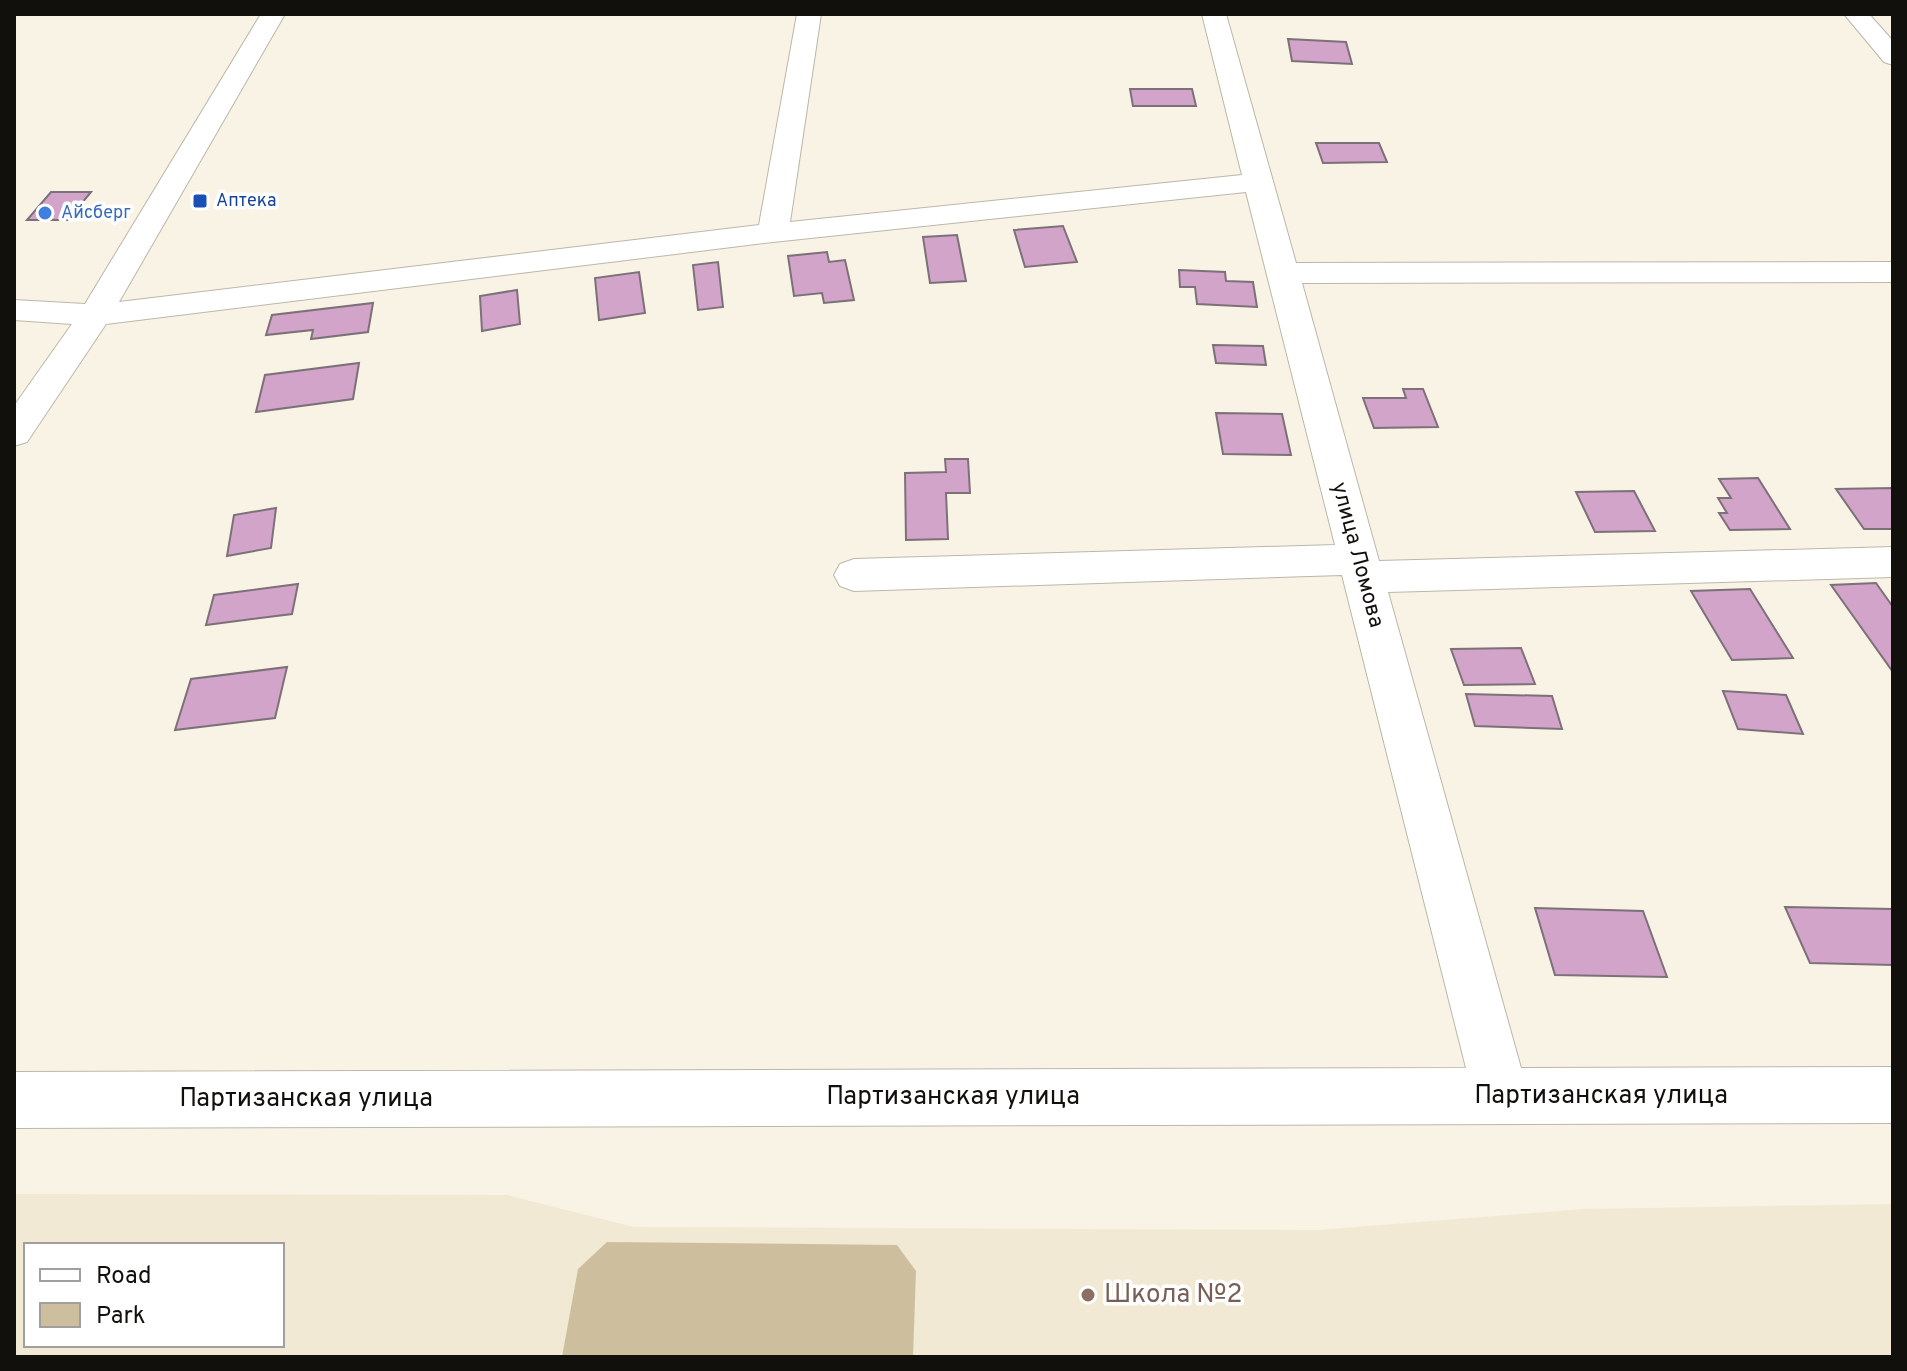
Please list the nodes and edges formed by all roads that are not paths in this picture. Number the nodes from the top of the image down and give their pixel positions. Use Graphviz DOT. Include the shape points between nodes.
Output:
graph roads {
  1 [pos="273,14"];
  2 [pos="809,14"];
  3 [pos="1214,14"];
  4 [pos="1856,14"];
  5 [pos="1893,57"];
  6 [pos="1259,182"];
  7 [pos="773,233"];
  8 [pos="1893,272"];
  9 [pos="1283,273"];
  10 [pos="14,310"];
  11 [pos="95,315"];
  12 [pos="14,433"];
  13 [pos="1893,562"];
  14 [pos="1361,568"];
  15 [pos="854,575"];
  16 [pos="1501,1095"];
  17 [pos="1893,1095"];
  18 [pos="14,1100"];
  1 -- 11 [label="street"];
  2 -- 7 [label="street"];
  3 -- 6 [label="street, улица Ломова"];
  4 -- 5 [label="street"];
  6 -- 7 [label="street"];
  6 -- 9 [label="street, улица Ломова"];
  7 -- 11 [label="street"];
  8 -- 9 [label="street"];
  9 -- 14 [label="street, улица Ломова"];
  10 -- 11 [label="street"];
  11 -- 12 [label="street"];
  13 -- 14 [label="street"];
  14 -- 15 [label="street"];
  14 -- 16 [label="street, улица Ломова"];
  16 -- 17 [label="street, Партизанская улица"];
  16 -- 18 [label="street, Партизанская улица"];
}
